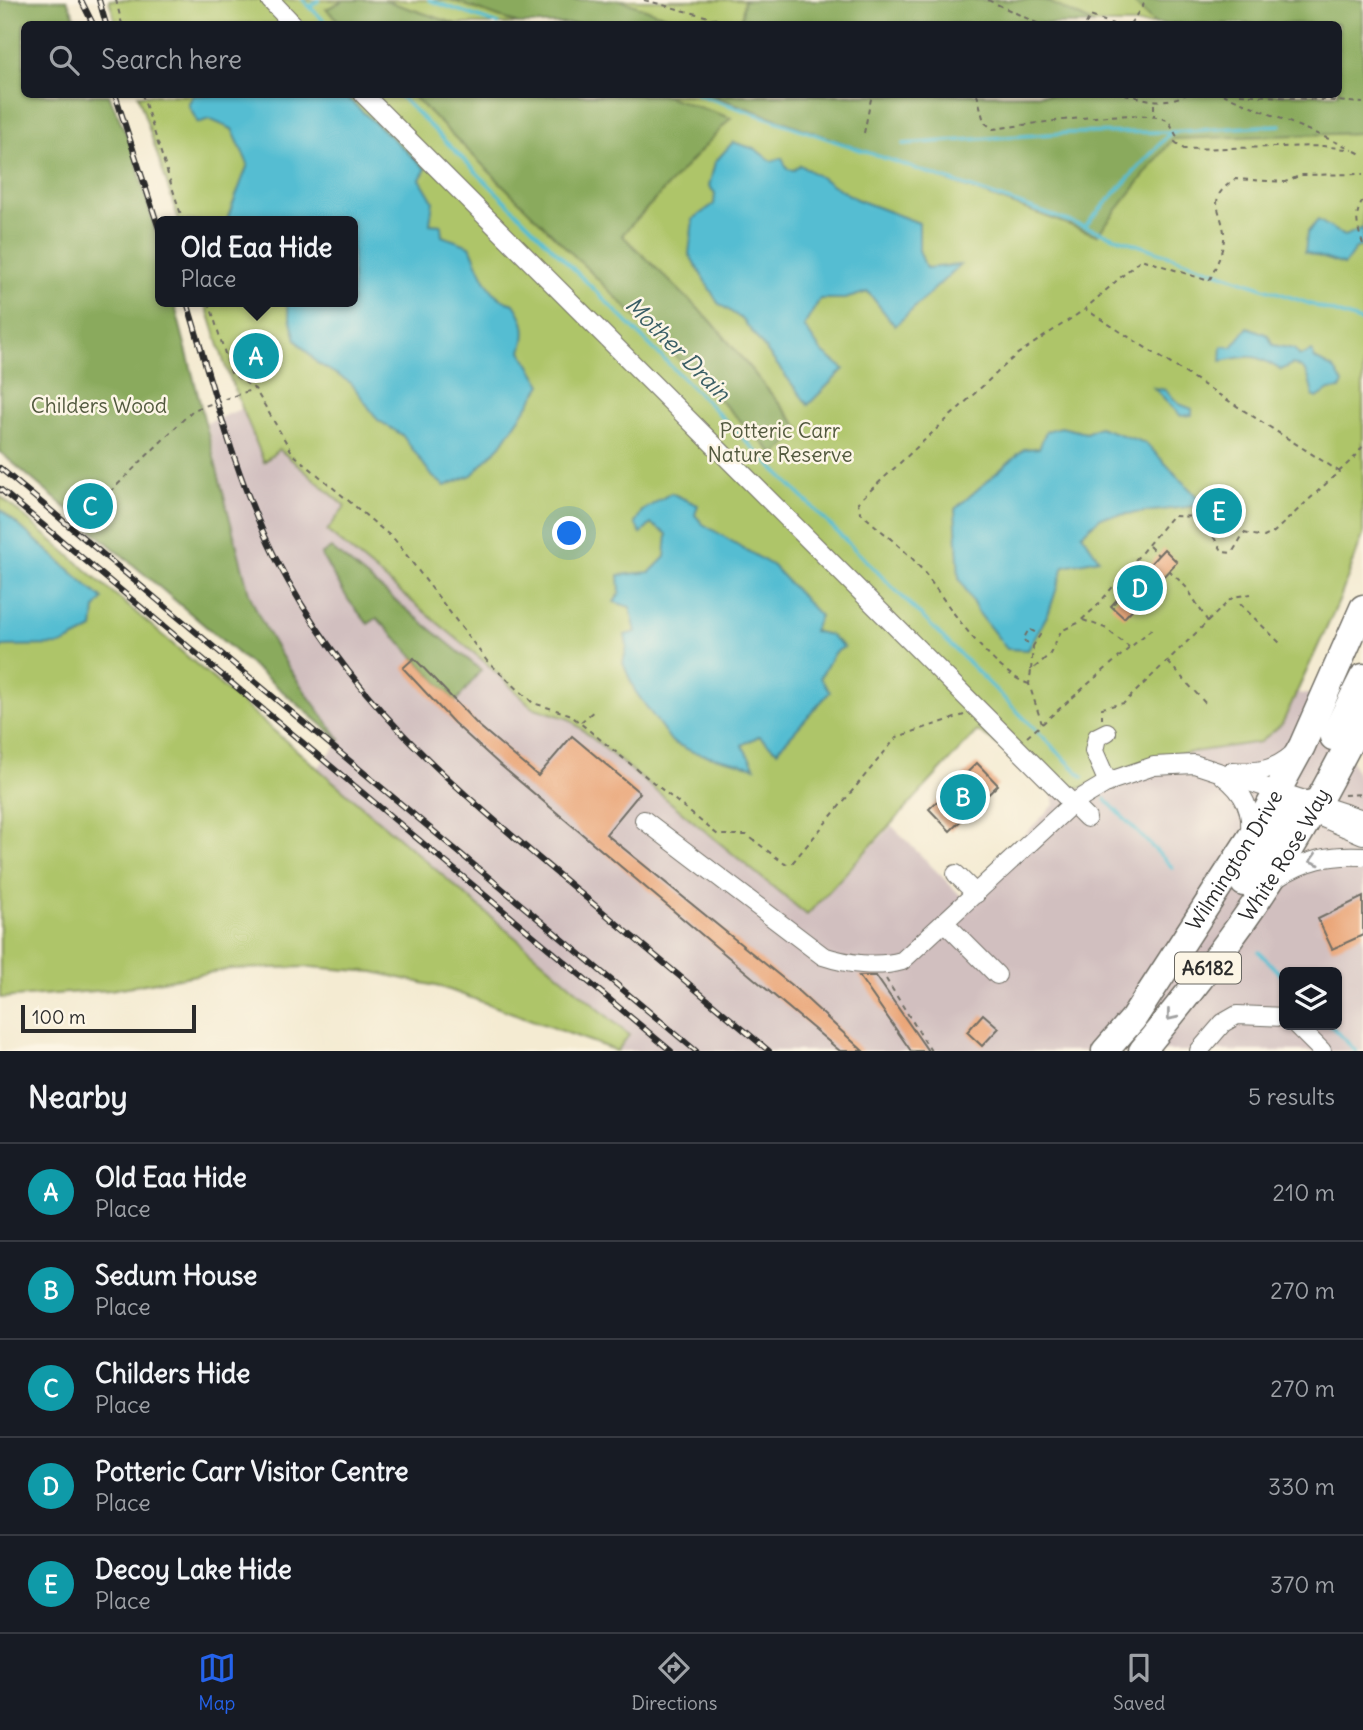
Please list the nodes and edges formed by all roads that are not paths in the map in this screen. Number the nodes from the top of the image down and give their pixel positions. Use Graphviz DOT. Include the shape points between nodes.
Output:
graph roads {
  1 [pos="282,3"];
  2 [pos="291,21"];
  3 [pos="367,98"];
  4 [pos="1363,608"];
  5 [pos="1363,677"];
  6 [pos="1363,717"];
  7 [pos="1107,732"];
  8 [pos="1301,746"];
  9 [pos="1214,770"];
  10 [pos="1108,783"];
  11 [pos="1073,803"];
  12 [pos="1301,804"];
  13 [pos="1087,818"];
  14 [pos="1363,819"];
  15 [pos="644,820"];
  16 [pos="1363,835"];
  17 [pos="1247,846"];
  18 [pos="1363,856"];
  19 [pos="956,874"];
  20 [pos="1270,882"];
  21 [pos="976,894"];
  22 [pos="944,922"];
  23 [pos="997,975"];
  24 [pos="1279,1017"];
  25 [pos="1133,1020"];
  26 [pos="1301,1030"];
  27 [pos="1105,1051"];
  28 [pos="1142,1051"];
  29 [pos="1199,1051"];
  30 [pos="1322,1051"];
  1 -- 2 [label="street"];
  3 -- 11 [label="street"];
  4 -- 8 [label="highway, Wilmington Drive / A6182"];
  5 -- 12 [label="highway" via="1306,786 1294,793"];
  6 -- 12 [label="highway, White Rose Way / A6182"];
  7 -- 10 [label="street" via="1097,737 1094,751"];
  8 -- 9 [label="street" via="1268,770"];
  8 -- 12 [label="highway, Wilmington Drive / A6182"];
  9 -- 10 [label="street" via="1194,764 1154,766"];
  9 -- 12 [label="street"];
  9 -- 17 [label="street" via="1231,782 1250,811"];
  10 -- 11 [label="street"];
  11 -- 13 [label="street"];
  11 -- 21 [label="street"];
  12 -- 14 [label="street"];
  12 -- 16 [label="street"];
  12 -- 17 [label="highway, Wilmington Drive / A6182"];
  12 -- 20 [label="highway, White Rose Way / A6182"];
  12 -- 25 [label="highway" via="1287,816 1184,967"];
  15 -- 22 [label="street" via="823,956 844,962 902,961"];
  17 -- 25 [label="highway, Wilmington Drive / A6182"];
  18 -- 20 [label="street, one-way" via="1317,858"];
  19 -- 21 [label="street"];
  20 -- 28 [label="highway, White Rose Way / A6182, one-way" via="1230,941"];
  21 -- 22 [label="street"];
  22 -- 23 [label="street"];
  24 -- 29 [label="street" via="1237,1015 1223,1023"];
  25 -- 27 [label="highway, Wilmington Drive / A6182"];
  26 -- 30 [label="street"];
}
